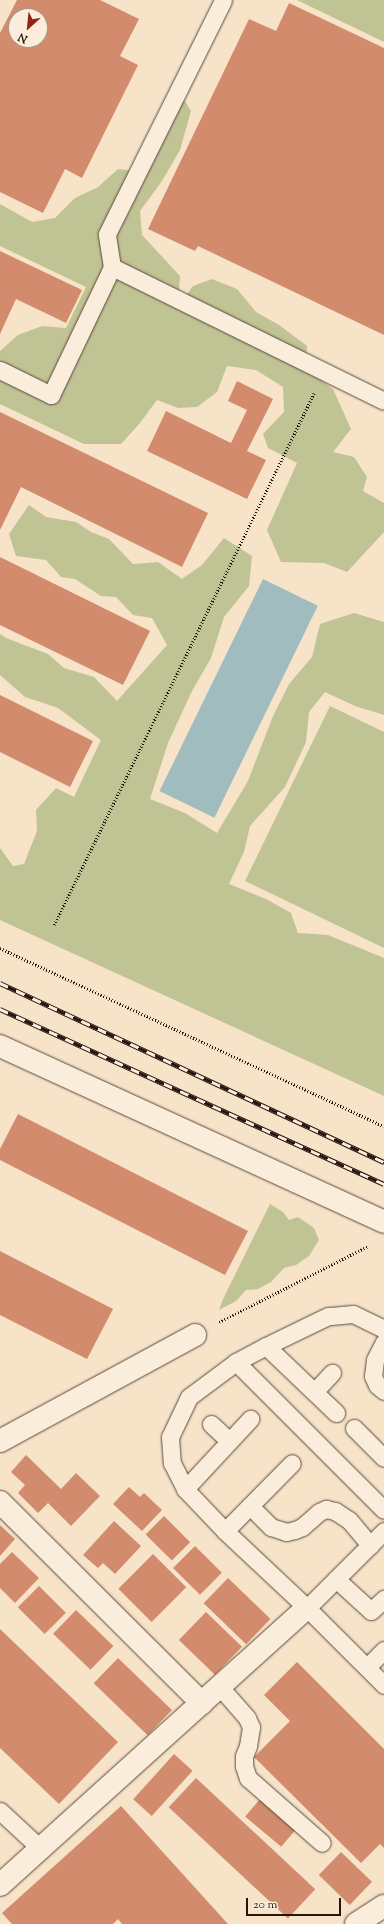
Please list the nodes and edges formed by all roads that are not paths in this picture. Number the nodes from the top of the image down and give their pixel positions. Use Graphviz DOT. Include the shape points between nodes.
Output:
graph roads {
  1 [pos="223,0"];
  2 [pos="112,267"];
  3 [pos="0,370"];
  4 [pos="384,401"];
  5 [pos="0,1046"];
  6 [pos="384,1222"];
  7 [pos="384,1329"];
  8 [pos="196,1334"];
  9 [pos="384,1342"];
  10 [pos="266,1346"];
  11 [pos="236,1362"];
  12 [pos="332,1373"];
  13 [pos="315,1391"];
  14 [pos="384,1391"];
  15 [pos="336,1413"];
  16 [pos="250,1419"];
  17 [pos="211,1424"];
  18 [pos="354,1428"];
  19 [pos="0,1440"];
  20 [pos="229,1441"];
  21 [pos="381,1450"];
  22 [pos="292,1463"];
  23 [pos="185,1489"];
  24 [pos="0,1502"];
  25 [pos="250,1506"];
  26 [pos="384,1510"];
  27 [pos="225,1531"];
  28 [pos="384,1531"];
  29 [pos="370,1545"];
  30 [pos="336,1579"];
  31 [pos="384,1599"];
  32 [pos="307,1608"];
  33 [pos="384,1650"];
  34 [pos="367,1667"];
  35 [pos="384,1684"];
  36 [pos="220,1687"];
  37 [pos="202,1703"];
  38 [pos="0,1811"];
  39 [pos="322,1842"];
  40 [pos="40,1848"];
  41 [pos="0,1885"];
  42 [pos="384,1906"];
  43 [pos="356,1924"];
  1 -- 2 [label="lane" via="107,234"];
  2 -- 3 [label="lane" via="51,395"];
  2 -- 4 [label="lane"];
  5 -- 6 [label="street"];
  7 -- 10 [label="lane" via="353,1314 328,1316"];
  8 -- 19 [label="street"];
  9 -- 14 [label="lane" via="375,1360 373,1376 377,1385"];
  10 -- 11 [label="lane"];
  10 -- 13 [label="lane"];
  11 -- 23 [label="lane" via="189,1397 170,1437 172,1462"];
  11 -- 26 [label="lane"];
  12 -- 13 [label="lane"];
  13 -- 15 [label="lane"];
  16 -- 20 [label="lane"];
  17 -- 20 [label="lane"];
  18 -- 21 [label="lane"];
  20 -- 23 [label="lane"];
  22 -- 25 [label="lane"];
  23 -- 27 [label="lane"];
  24 -- 37 [label="street"];
  25 -- 27 [label="lane"];
  25 -- 29 [label="lane" via="271,1527 286,1532 302,1527 326,1509 335,1511 348,1520"];
  27 -- 32 [label="lane"];
  28 -- 29 [label="lane"];
  29 -- 30 [label="lane"];
  30 -- 31 [label="lane" via="371,1611"];
  30 -- 32 [label="lane"];
  32 -- 34 [label="lane"];
  32 -- 36 [label="street"];
  33 -- 34 [label="lane"];
  34 -- 35 [label="lane"];
  36 -- 37 [label="street"];
  36 -- 39 [label="lane" via="247,1718 251,1727 244,1756 248,1778"];
  37 -- 40 [label="street"];
  38 -- 40 [label="lane"];
  40 -- 41 [label="street"];
  42 -- 43 [label="street"];
}
